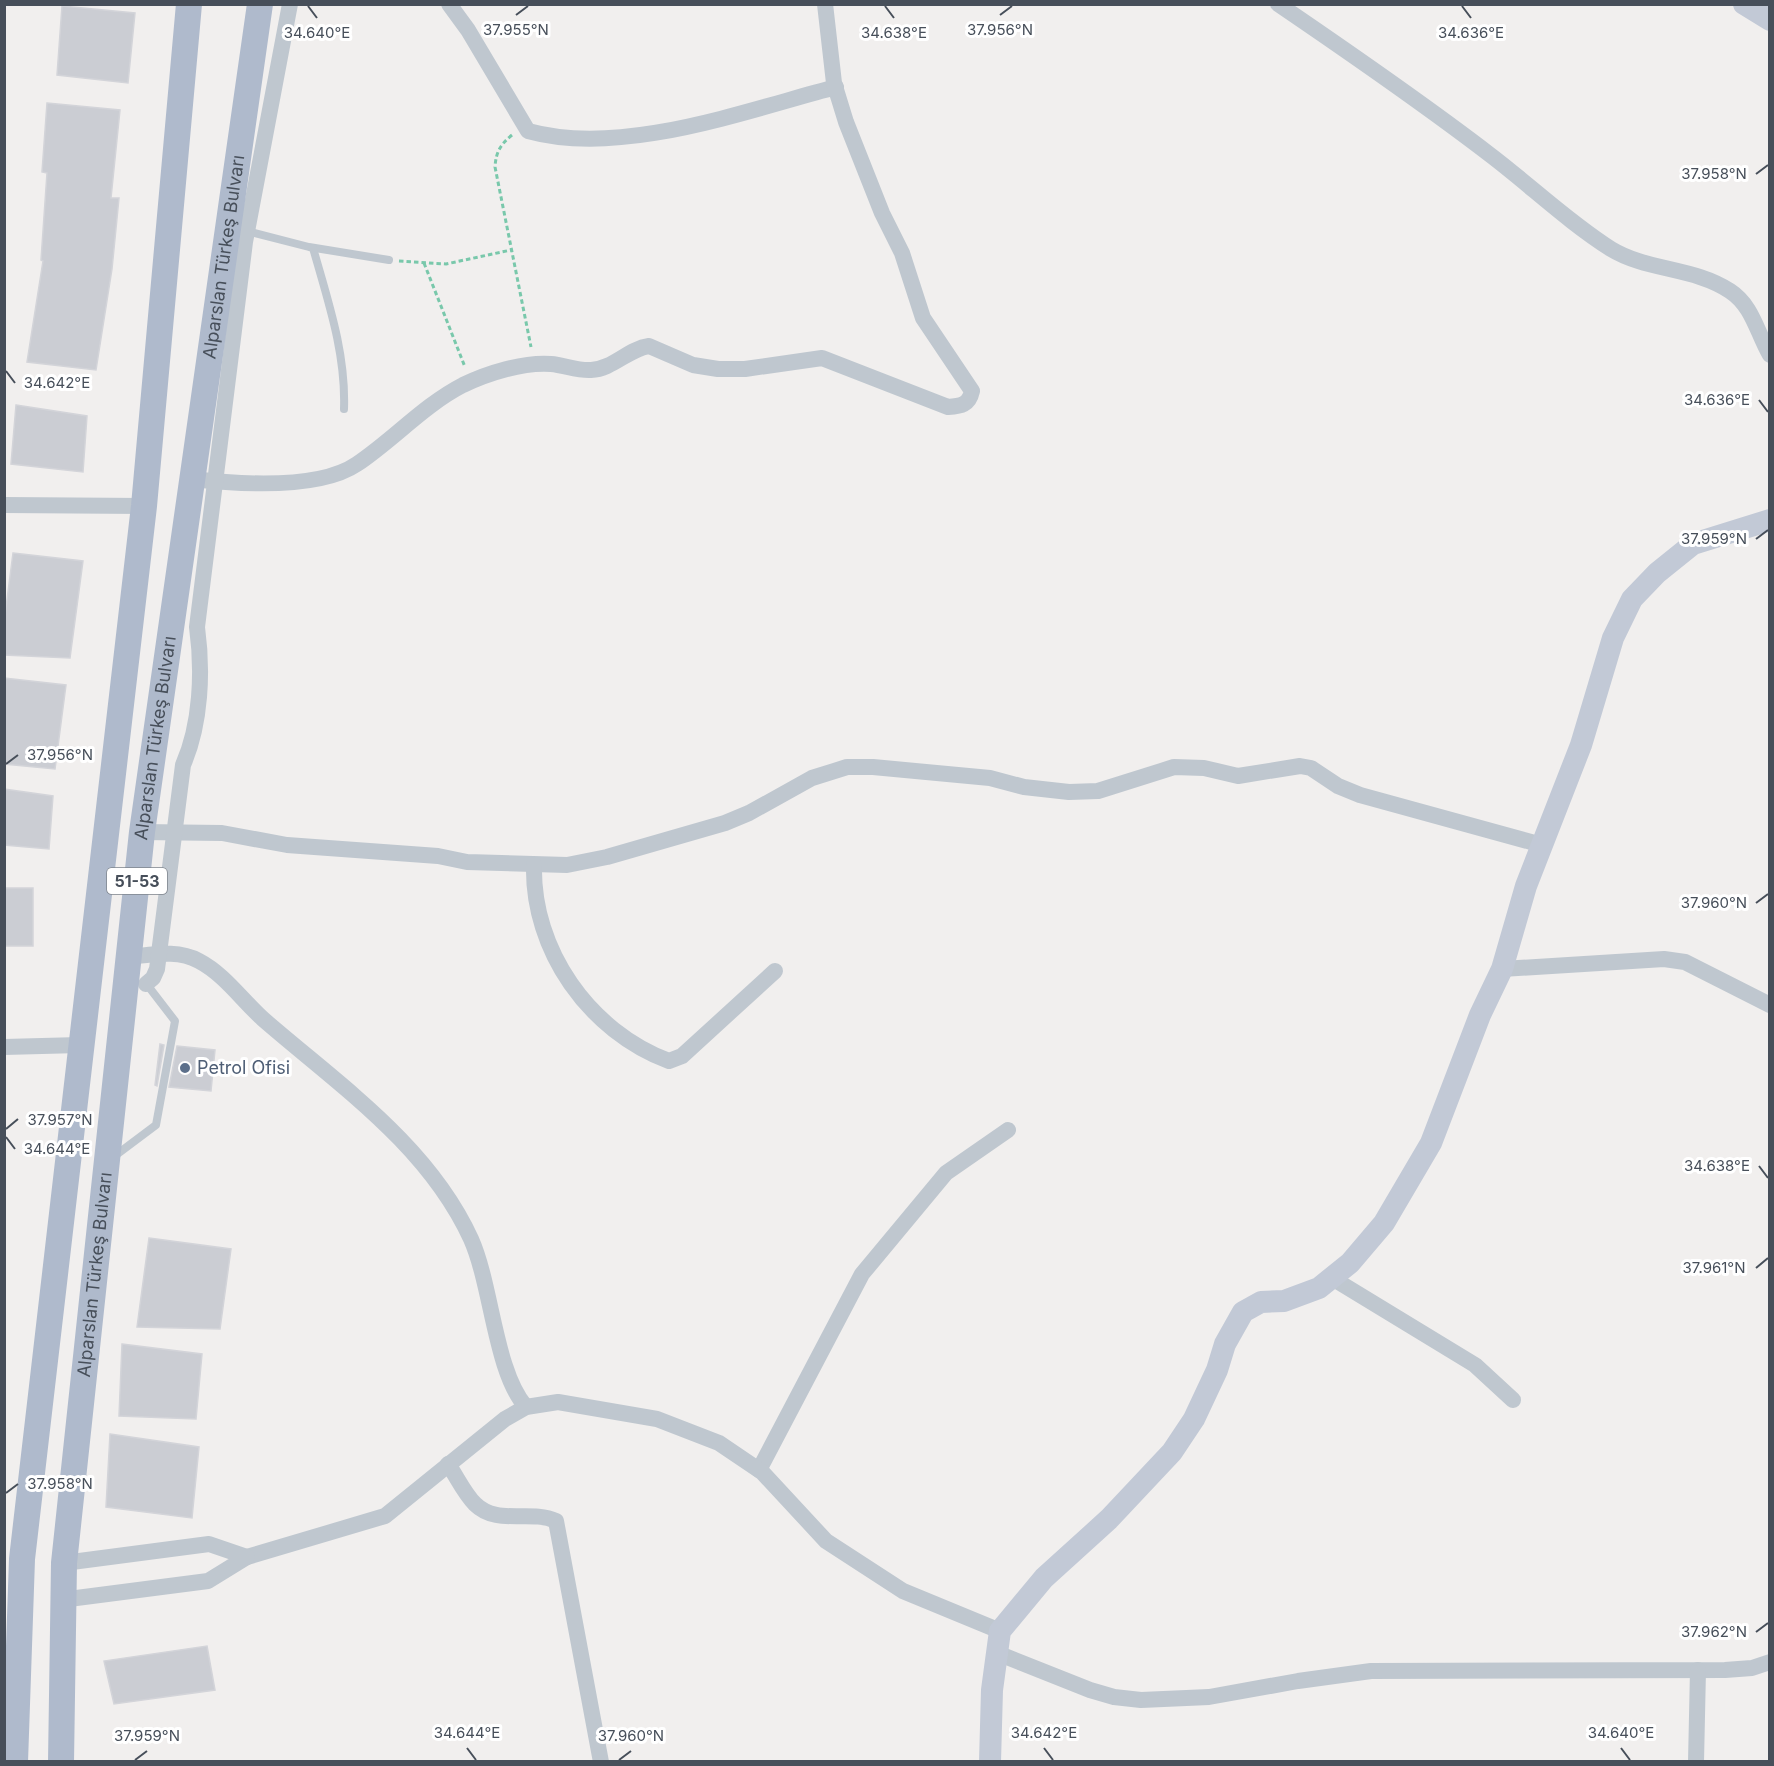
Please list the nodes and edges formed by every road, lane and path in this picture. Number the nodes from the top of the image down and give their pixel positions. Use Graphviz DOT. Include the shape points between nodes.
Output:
graph roads {
  1 [pos="189,4"];
  2 [pos="260,4"];
  3 [pos="290,4"];
  4 [pos="449,4"];
  5 [pos="825,4"];
  6 [pos="1278,4"];
  7 [pos="1744,4"];
  8 [pos="1770,20"];
  9 [pos="836,87"];
  10 [pos="528,131"];
  11 [pos="247,231"];
  12 [pos="313,248"];
  13 [pos="512,250"];
  14 [pos="389,260"];
  15 [pos="424,263"];
  16 [pos="1770,355"];
  17 [pos="534,364"];
  18 [pos="469,383"];
  19 [pos="344,409"];
  20 [pos="203,480"];
  21 [pos="4,506"];
  22 [pos="144,506"];
  23 [pos="1770,520"];
  24 [pos="173,831"];
  25 [pos="142,832"];
  26 [pos="1542,845"];
  27 [pos="534,865"];
  28 [pos="159,954"];
  29 [pos="128,959"];
  30 [pos="1502,969"];
  31 [pos="775,971"];
  32 [pos="146,984"];
  33 [pos="1770,1005"];
  34 [pos="80,1045"];
  35 [pos="4,1047"];
  36 [pos="1008,1130"];
  37 [pos="104,1164"];
  38 [pos="1332,1278"];
  39 [pos="1513,1400"];
  40 [pos="526,1407"];
  41 [pos="448,1464"];
  42 [pos="759,1470"];
  43 [pos="247,1557"];
  44 [pos="13,1560"];
  45 [pos="64,1563"];
  46 [pos="61,1600"];
  47 [pos="998,1642"];
  48 [pos="1770,1662"];
  49 [pos="1698,1670"];
  50 [pos="15,1761"];
  51 [pos="61,1761"];
  52 [pos="601,1761"];
  53 [pos="990,1761"];
  54 [pos="1696,1761"];
  1 -- 22 [label="main road, 51-53"];
  2 -- 20 [label="main road, Alparslan Türkeş Bulvarı / 51-53"];
  3 -- 11 [label="street"];
  4 -- 10 [label="street"];
  5 -- 9 [label="street"];
  6 -- 16 [label="street" via="1403,90 1568,219 1628,260 1668,268 1729,290 1749,310"];
  7 -- 8 [label="street"];
  9 -- 10 [label="street" via="637,136 553,137"];
  9 -- 17 [label="street" via="862,165 902,253 923,318 967,381 972,391 970,400 948,407 822,358 718,369 693,365 649,346 630,352 605,368 590,371"];
  10 -- 13 [label="path" via="513,134 496,154"];
  11 -- 12 [label="lane"];
  11 -- 20 [label="street"];
  12 -- 14 [label="lane"];
  12 -- 19 [label="lane" via="344,370"];
  13 -- 15 [label="path" via="446,264"];
  13 -- 17 [label="path"];
  14 -- 15 [label="path"];
  15 -- 18 [label="path" via="455,337"];
  17 -- 18 [label="street"];
  18 -- 20 [label="street" via="340,474 304,482"];
  20 -- 24 [label="street" via="197,627 201,662 191,747 183,765"];
  20 -- 25 [label="main road, Alparslan Türkeş Bulvarı / 51-53"];
  21 -- 22 [label="street"];
  22 -- 34 [label="main road, 51-53"];
  23 -- 26 [label="street" via="1693,544 1632,599 1613,638 1581,746"];
  24 -- 25 [label="street"];
  24 -- 27 [label="street" via="222,833 287,845"];
  24 -- 28 [label="street"];
  25 -- 29 [label="main road, Alparslan Türkeş Bulvarı / 51-53"];
  26 -- 27 [label="street" via="1360,795 1300,766 1238,776 1204,768 1173,767 1098,791 1069,792 990,778 847,767 812,778 725,823 585,862"];
  26 -- 30 [label="street"];
  27 -- 31 [label="street" via="533,892 539,920 566,979 609,1025 654,1056 669,1061 682,1056"];
  28 -- 29 [label="street"];
  28 -- 32 [label="street" via="153,978"];
  28 -- 40 [label="street" via="184,955 217,974 411,1148 446,1193 471,1240 510,1380"];
  29 -- 32 [label="lane"];
  29 -- 37 [label="main road, Alparslan Türkeş Bulvarı / 51-53"];
  30 -- 33 [label="street" via="1664,959 1685,962"];
  30 -- 38 [label="street" via="1431,1143 1384,1223"];
  32 -- 37 [label="lane" via="175,1021 156,1125"];
  34 -- 35 [label="street"];
  34 -- 44 [label="main road, 51-53"];
  36 -- 42 [label="street" via="946,1173 862,1274"];
  37 -- 45 [label="main road, Alparslan Türkeş Bulvarı / 51-53"];
  38 -- 39 [label="street" via="1460,1355 1488,1374"];
  38 -- 47 [label="street" via="1319,1288 1284,1301 1261,1302 1242,1312 1194,1419 1172,1452 1109,1519 1044,1578"];
  40 -- 41 [label="street"];
  40 -- 42 [label="street" via="558,1402 657,1419 719,1443"];
  41 -- 43 [label="street" via="385,1516"];
  41 -- 52 [label="street" via="475,1504 493,1516 542,1515 556,1521"];
  42 -- 47 [label="street" via="826,1541 903,1591"];
  43 -- 45 [label="street" via="209,1544"];
  43 -- 46 [label="street" via="208,1581"];
  44 -- 50 [label="main road, 51-53"];
  45 -- 46 [label="main road, Alparslan Türkeş Bulvarı / 51-53"];
  46 -- 51 [label="main road, Alparslan Türkeş Bulvarı / 51-53"];
  47 -- 49 [label="street" via="1090,1690 1141,1700 1209,1697 1371,1671"];
  47 -- 53 [label="street" via="988,1744"];
  48 -- 49 [label="street" via="1752,1668"];
  49 -- 54 [label="street"];
}
